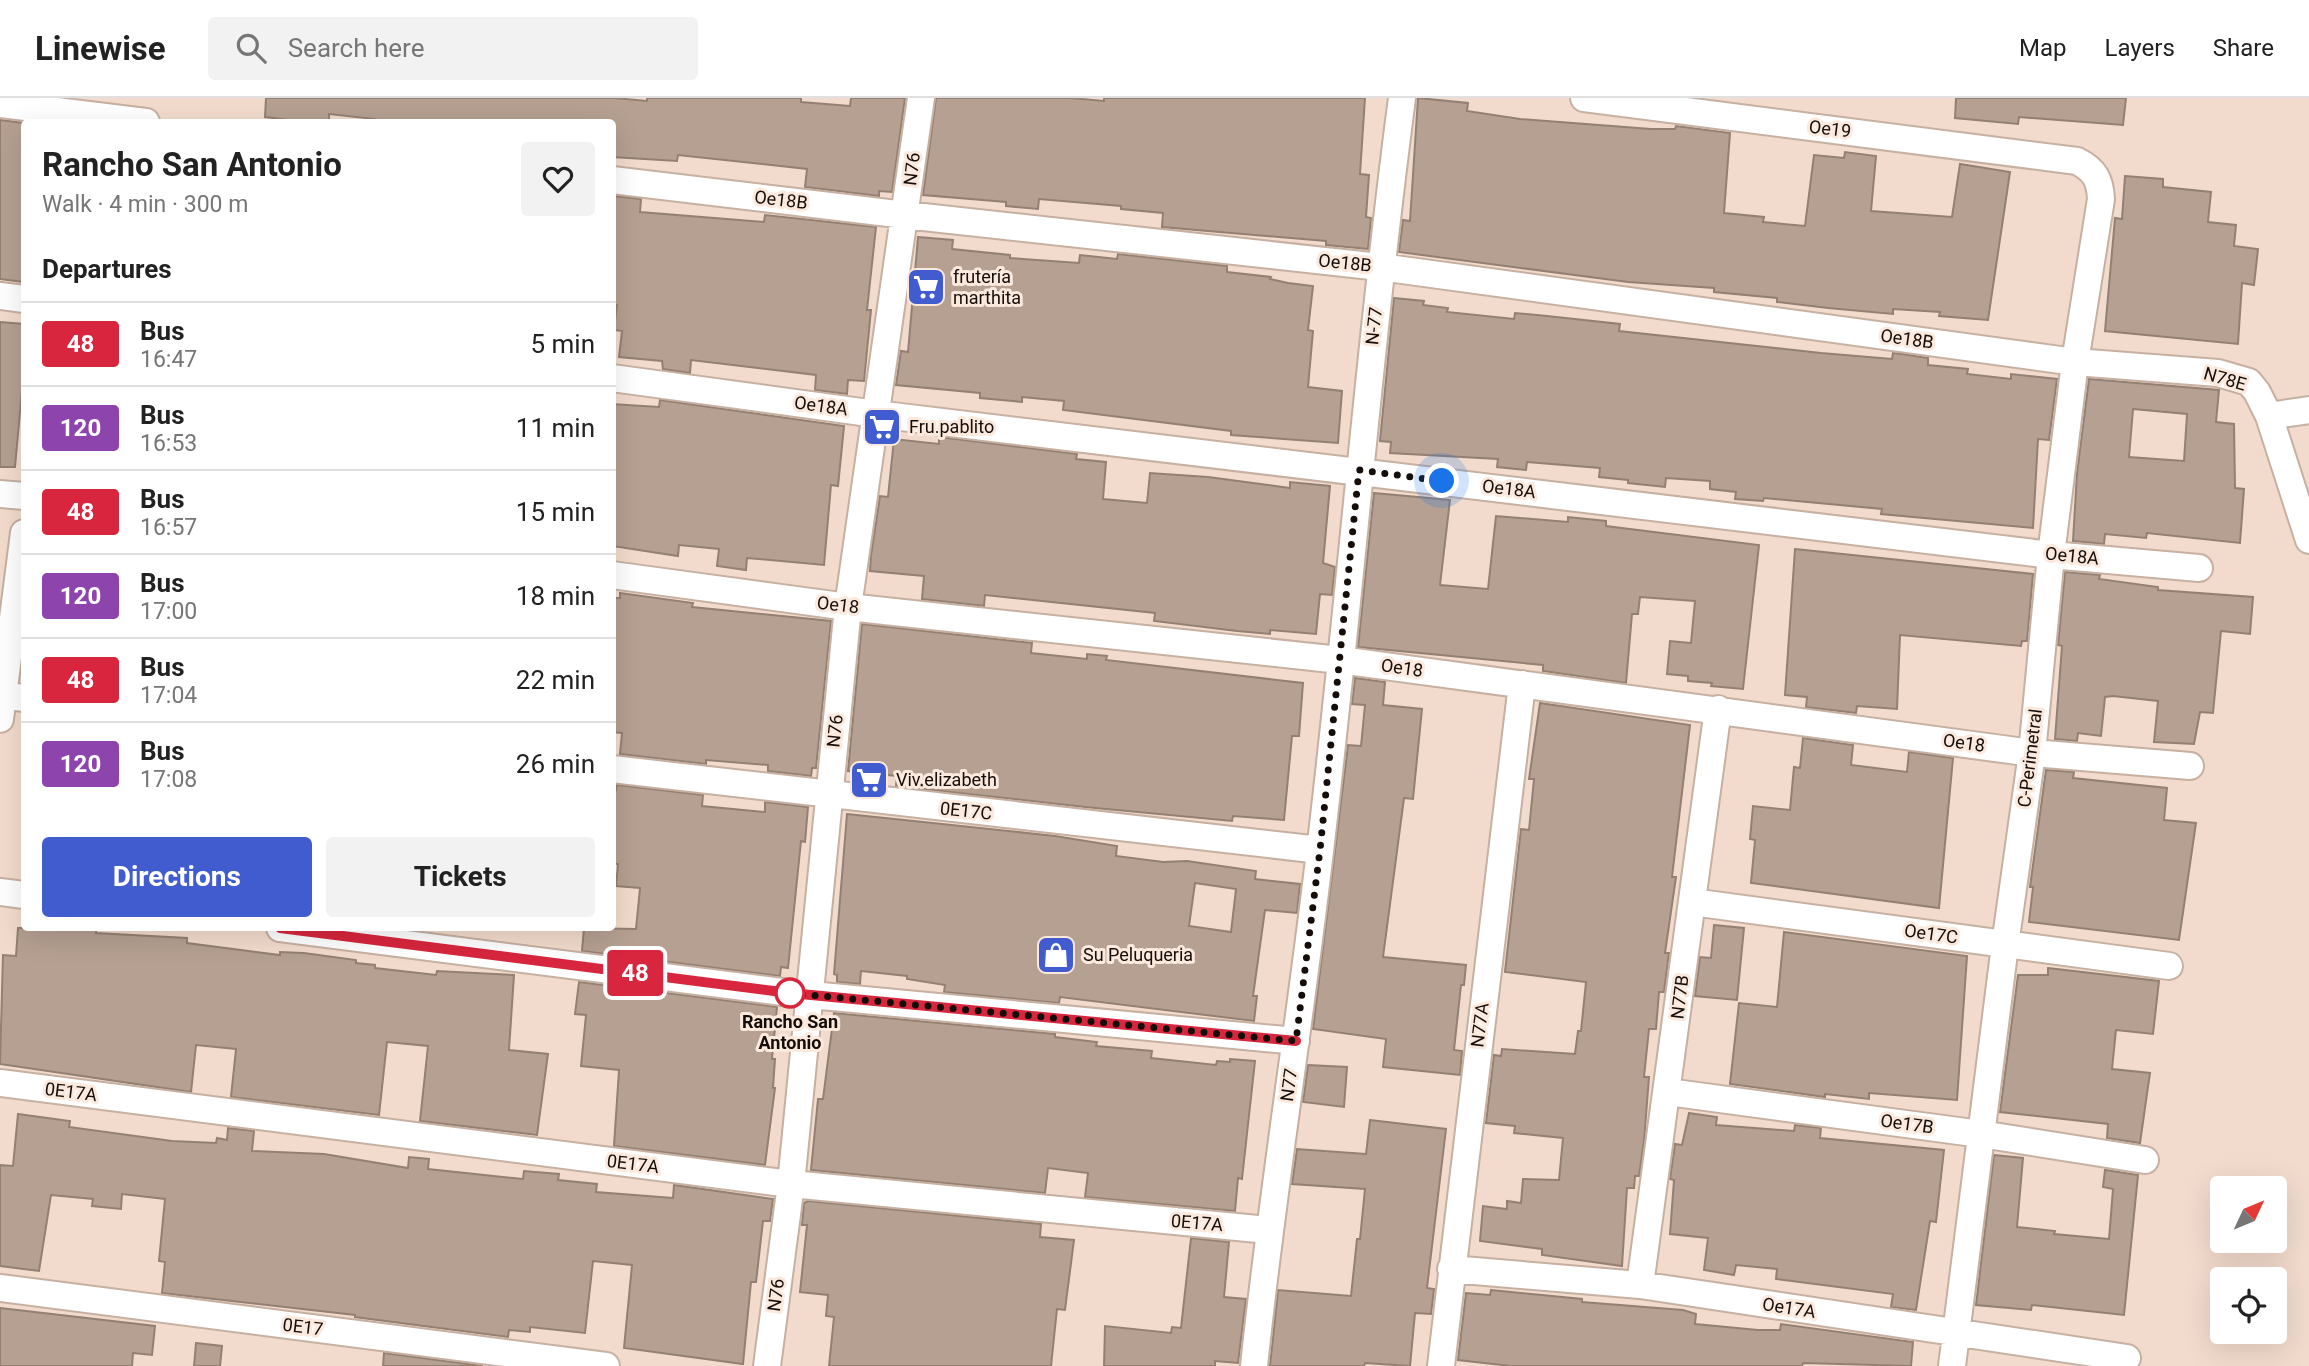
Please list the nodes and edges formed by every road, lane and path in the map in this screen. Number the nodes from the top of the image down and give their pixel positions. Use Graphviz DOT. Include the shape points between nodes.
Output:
graph roads {
  1 [pos="921,98"];
  2 [pos="1402,98"];
  3 [pos="1584,98"];
  4 [pos="0,104"];
  5 [pos="90,112"];
  6 [pos="129,119"];
  7 [pos="2077,161"];
  8 [pos="616,180"];
  9 [pos="905,215"];
  10 [pos="1380,267"];
  11 [pos="0,296"];
  12 [pos="21,299"];
  13 [pos="2075,362"];
  14 [pos="616,379"];
  15 [pos="2309,410"];
  16 [pos="876,414"];
  17 [pos="2269,416"];
  18 [pos="1359,470"];
  19 [pos="0,494"];
  20 [pos="21,496"];
  21 [pos="2309,540"];
  22 [pos="2051,555"];
  23 [pos="21,563"];
  24 [pos="2199,568"];
  25 [pos="616,576"];
  26 [pos="848,607"];
  27 [pos="1340,660"];
  28 [pos="1522,684"];
  29 [pos="7,702"];
  30 [pos="1718,709"];
  31 [pos="2032,752"];
  32 [pos="2190,766"];
  33 [pos="616,769"];
  34 [pos="828,795"];
  35 [pos="1320,850"];
  36 [pos="0,892"];
  37 [pos="21,895"];
  38 [pos="1692,902"];
  39 [pos="304,931"];
  40 [pos="2005,944"];
  41 [pos="2169,966"];
  42 [pos="810,995"];
  43 [pos="1296,1041"];
  44 [pos="0,1083"];
  45 [pos="1668,1092"];
  46 [pos="1981,1134"];
  47 [pos="2145,1160"];
  48 [pos="791,1184"];
  49 [pos="1268,1230"];
  50 [pos="1451,1269"];
  51 [pos="1640,1285"];
  52 [pos="0,1288"];
  53 [pos="1956,1333"];
  54 [pos="2127,1358"];
  55 [pos="606,1366"];
  56 [pos="766,1366"];
  57 [pos="1254,1366"];
  58 [pos="1441,1366"];
  59 [pos="1952,1366"];
  1 -- 9 [label="street, N76"];
  2 -- 10 [label="street, N-77"];
  3 -- 7 [label="street, Oe19"];
  4 -- 5 [label="street"];
  5 -- 6 [label="street"];
  7 -- 13 [label="street, C-Perimetral" via="2095,174 2101,199"];
  8 -- 9 [label="street, Oe18B"];
  9 -- 10 [label="street, Oe18B"];
  9 -- 16 [label="street, N76"];
  10 -- 13 [label="street, Oe18B"];
  10 -- 18 [label="street, N-77"];
  11 -- 12 [label="street"];
  13 -- 17 [label="street, N78E" via="2218,373 2249,382"];
  13 -- 22 [label="street, C-Perimetral"];
  14 -- 16 [label="street, Oe18A"];
  15 -- 17 [label="street"];
  16 -- 18 [label="street, Oe18A"];
  16 -- 26 [label="street, N76"];
  17 -- 21 [label="street, N78E"];
  18 -- 22 [label="street, Oe18A"];
  18 -- 27 [label="street, N77"];
  19 -- 20 [label="street"];
  22 -- 24 [label="street, Oe18A"];
  22 -- 31 [label="street, C-Perimetral"];
  23 -- 29 [label="street"];
  25 -- 26 [label="street, Oe18"];
  26 -- 27 [label="street, Oe18"];
  26 -- 34 [label="street, N76"];
  27 -- 28 [label="street, Oe18"];
  27 -- 35 [label="street, N77"];
  28 -- 30 [label="street, Oe18"];
  28 -- 50 [label="street, N77A"];
  30 -- 31 [label="street, Oe18"];
  30 -- 38 [label="street, N77B"];
  31 -- 32 [label="street, Oe18"];
  31 -- 40 [label="street, C-Perimetral"];
  33 -- 34 [label="street, 0E17C"];
  34 -- 35 [label="street, 0E17C"];
  34 -- 42 [label="street, N76"];
  35 -- 43 [label="street, N77"];
  36 -- 37 [label="street"];
  38 -- 40 [label="street, Oe17C"];
  38 -- 45 [label="street, N77B"];
  39 -- 42 [label="street"];
  40 -- 41 [label="street, Oe17C"];
  40 -- 46 [label="street, C-Perimetral"];
  42 -- 43 [label="street"];
  42 -- 48 [label="street, N76"];
  43 -- 49 [label="street, N77"];
  44 -- 48 [label="street, 0E17A"];
  45 -- 46 [label="street, Oe17B"];
  45 -- 51 [label="street, N77B"];
  46 -- 47 [label="street, Oe17B"];
  46 -- 53 [label="street, C-Perimetral"];
  48 -- 49 [label="street, 0E17A"];
  48 -- 56 [label="street, N76"];
  49 -- 57 [label="street, N77"];
  50 -- 51 [label="street, Oe17A"];
  50 -- 58 [label="street, N77A"];
  51 -- 53 [label="street, Oe17A"];
  52 -- 55 [label="street, 0E17"];
  53 -- 54 [label="street, Oe17A"];
  53 -- 59 [label="street, C-Perimetral"];
}
